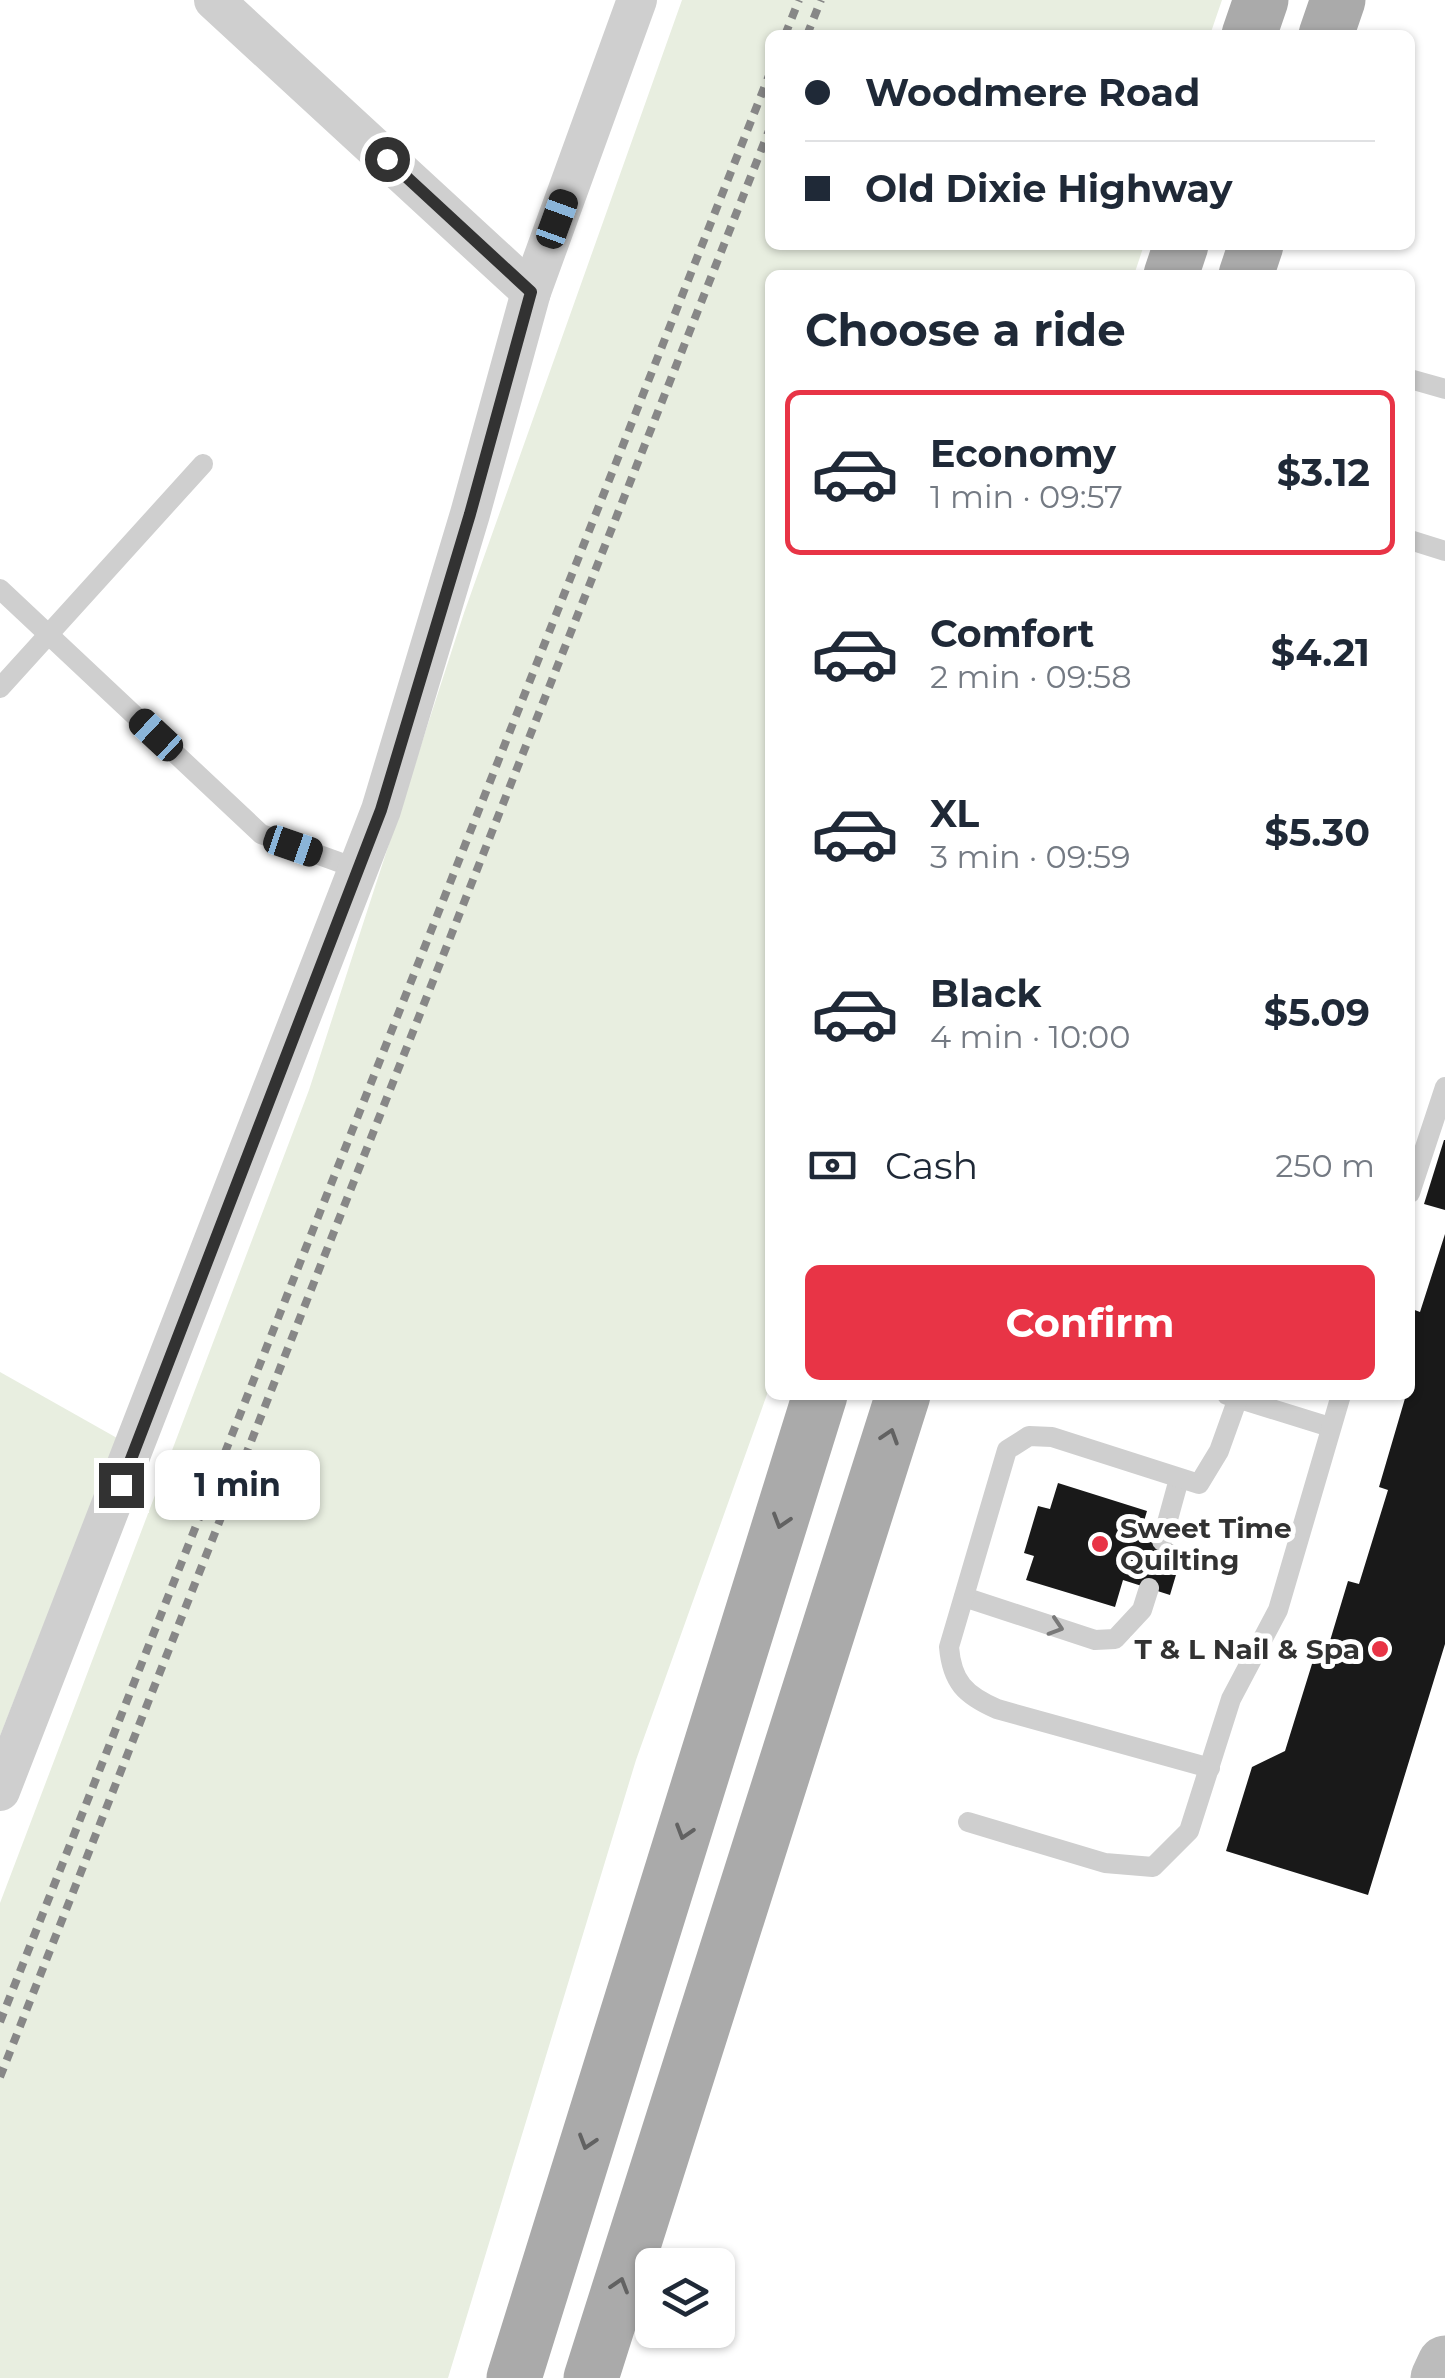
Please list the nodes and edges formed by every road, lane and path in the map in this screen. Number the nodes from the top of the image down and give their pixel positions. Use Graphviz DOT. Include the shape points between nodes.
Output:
graph roads {
  1 [pos="214,0"];
  2 [pos="637,0"];
  3 [pos="1261,0"];
  4 [pos="1338,0"];
  5 [pos="1252,30"];
  6 [pos="1328,30"];
  7 [pos="531,292"];
  8 [pos="1415,381"];
  9 [pos="1445,390"];
  10 [pos="203,464"];
  11 [pos="1415,542"];
  12 [pos="1445,551"];
  13 [pos="0,590"];
  14 [pos="50,636"];
  15 [pos="0,688"];
  16 [pos="358,869"];
  17 [pos="1445,1087"];
  18 [pos="1415,1178"];
  19 [pos="818,1400"];
  20 [pos="900,1400"];
  21 [pos="1232,1400"];
  22 [pos="1243,1400"];
  23 [pos="1339,1400"];
  24 [pos="1330,1427"];
  25 [pos="798,1466"];
  26 [pos="1179,1479"];
  27 [pos="1162,1541"];
  28 [pos="1149,1588"];
  29 [pos="964,1597"];
  30 [pos="1210,1768"];
  31 [pos="0,1791"];
  32 [pos="968,1822"];
  33 [pos="649,2192"];
  34 [pos="1445,2363"];
  35 [pos="514,2378"];
  36 [pos="591,2378"];
  37 [pos="1438,2378"];
  1 -- 7 [label="street"];
  2 -- 7 [label="street"];
  3 -- 5 [label="main road"];
  4 -- 6 [label="main road"];
  7 -- 16 [label="street" via="470,514"];
  8 -- 9 [label="lane"];
  10 -- 14 [label="lane"];
  11 -- 12 [label="lane"];
  13 -- 14 [label="lane"];
  14 -- 15 [label="lane"];
  14 -- 16 [label="lane" via="261,834"];
  16 -- 31 [label="street"];
  17 -- 18 [label="lane"];
  19 -- 25 [label="main road"];
  33 -- 20 [label="main road, one-way"];
  21 -- 26 [label="lane" via="1206,1476 1199,1484"];
  22 -- 24 [label="lane"];
  23 -- 24 [label="lane"];
  24 -- 30 [label="lane" via="1278,1610 1232,1700"];
  25 -- 33 [label="main road" via="836,1504 653,2092"];
  25 -- 35 [label="main road, one-way"];
  26 -- 27 [label="lane"];
  26 -- 29 [label="lane" via="1084,1446 1029,1436 1007,1450"];
  29 -- 28 [label="lane, one-way" via="1095,1640 1115,1639 1142,1610"];
  29 -- 30 [label="lane" via="949,1648 952,1676 972,1698"];
  30 -- 32 [label="lane" via="1190,1832 1152,1867 1104,1863"];
  36 -- 33 [label="main road, one-way"];
  34 -- 37 [label="street"];
}
